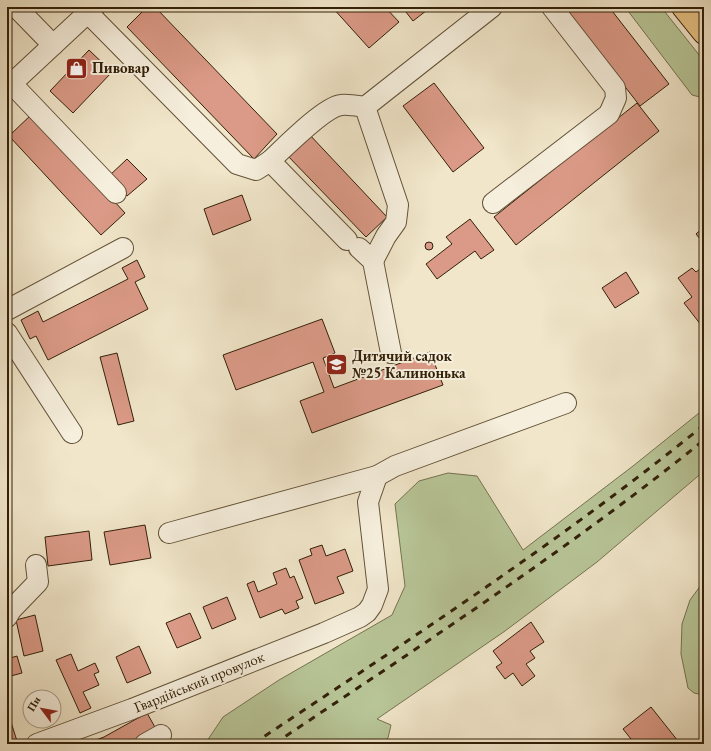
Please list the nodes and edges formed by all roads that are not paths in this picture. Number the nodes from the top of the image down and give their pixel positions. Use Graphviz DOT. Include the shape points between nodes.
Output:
graph roads {
  1 [pos="16,7"];
  2 [pos="492,7"];
  3 [pos="552,7"];
  4 [pos="683,7"];
  5 [pos="91,10"];
  6 [pos="704,33"];
  7 [pos="53,45"];
  8 [pos="9,86"];
  9 [pos="366,107"];
  10 [pos="270,161"];
  11 [pos="116,194"];
  12 [pos="493,204"];
  13 [pos="123,248"];
  14 [pos="360,249"];
  15 [pos="7,310"];
  16 [pos="7,332"];
  17 [pos="391,354"];
  18 [pos="566,403"];
  19 [pos="72,433"];
  20 [pos="377,476"];
  21 [pos="170,533"];
  22 [pos="36,565"];
  23 [pos="7,618"];
  24 [pos="37,744"];
  1 -- 7 [label="street"];
  2 -- 9 [label="street"];
  3 -- 12 [label="street" via="615,88 616,98 609,114"];
  4 -- 6 [label="main road"];
  5 -- 7 [label="street"];
  5 -- 10 [label="street" via="237,164 256,170"];
  7 -- 8 [label="street"];
  8 -- 11 [label="street"];
  9 -- 10 [label="street" via="340,104 330,109"];
  9 -- 14 [label="street" via="398,205 396,222 386,236"];
  10 -- 14 [label="street"];
  13 -- 15 [label="street"];
  14 -- 17 [label="street"];
  16 -- 19 [label="street"];
  18 -- 20 [label="street" via="395,466"];
  20 -- 21 [label="street"];
  20 -- 24 [label="street, Гвардійський провулок" via="368,502 378,589 367,612 324,633"];
  22 -- 23 [label="street" via="38,582"];
}
